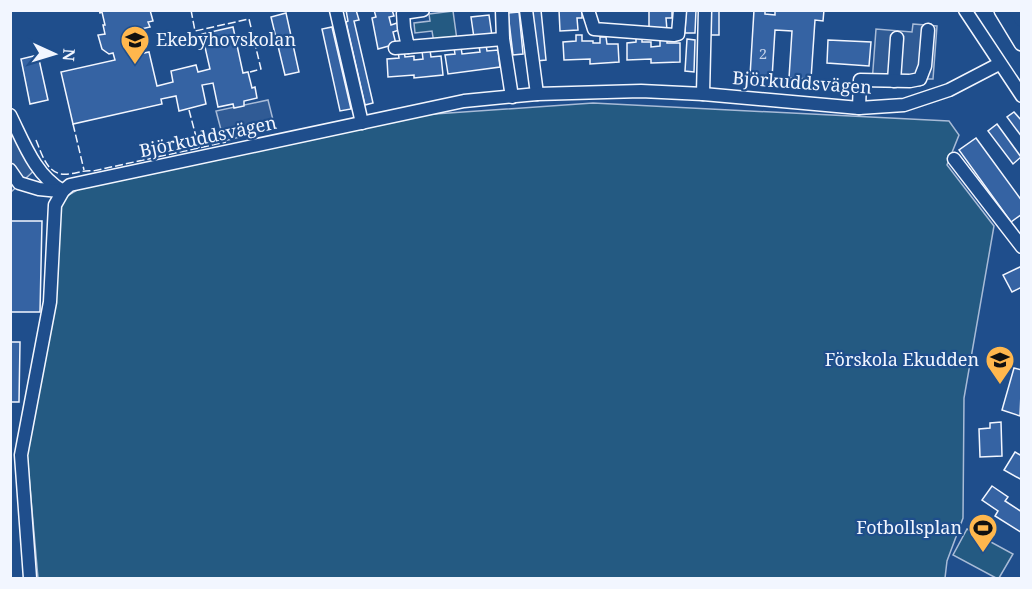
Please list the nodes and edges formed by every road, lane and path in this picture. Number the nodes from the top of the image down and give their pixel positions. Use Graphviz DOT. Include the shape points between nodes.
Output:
graph roads {
  1 [pos="336,10"];
  2 [pos="423,10"];
  3 [pos="502,10"];
  4 [pos="526,10"];
  5 [pos="588,10"];
  6 [pos="680,10"];
  7 [pos="705,10"];
  8 [pos="965,10"];
  9 [pos="1002,10"];
  10 [pos="1017,10"];
  11 [pos="1022,19"];
  12 [pos="928,30"];
  13 [pos="897,38"];
  14 [pos="503,39"];
  15 [pos="1022,43"];
  16 [pos="408,47"];
  17 [pos="395,48"];
  18 [pos="999,64"];
  19 [pos="894,81"];
  20 [pos="537,94"];
  21 [pos="703,94"];
  22 [pos="1022,96"];
  23 [pos="512,97"];
  24 [pos="859,108"];
  25 [pos="10,115"];
  26 [pos="362,123"];
  27 [pos="954,159"];
  28 [pos="10,170"];
  29 [pos="63,191"];
  30 [pos="1022,247"];
  31 [pos="30,579"];
  1 -- 26 [label="street"];
  2 -- 16 [label="street" via="403,13"];
  3 -- 14 [label="street"];
  4 -- 20 [label="street"];
  5 -- 6 [label="street" via="594,28 605,31 678,34"];
  7 -- 21 [label="street"];
  8 -- 18 [label="street"];
  9 -- 15 [label="main road"];
  10 -- 11 [label="main road"];
  12 -- 19 [label="street" via="920,79"];
  13 -- 19 [label="street"];
  14 -- 16 [label="street"];
  14 -- 23 [label="street"];
  16 -- 17 [label="street"];
  18 -- 22 [label="street"];
  18 -- 24 [label="street, Björkuddsvägen" via="949,90 904,105"];
  19 -- 24 [label="street" via="860,80"];
  20 -- 21 [label="street, Björkuddsvägen"];
  20 -- 23 [label="street, Björkuddsvägen"];
  21 -- 24 [label="street, Björkuddsvägen"];
  23 -- 26 [label="street, Björkuddsvägen" via="464,101"];
  25 -- 29 [label="street" via="35,164 50,183"];
  26 -- 29 [label="street, Björkuddsvägen" via="82,182"];
  27 -- 30 [label="street"];
  28 -- 29 [label="street, Björkuddsvägen" via="19,183"];
  29 -- 31 [label="street" via="55,204 50,302 21,455"];
}
